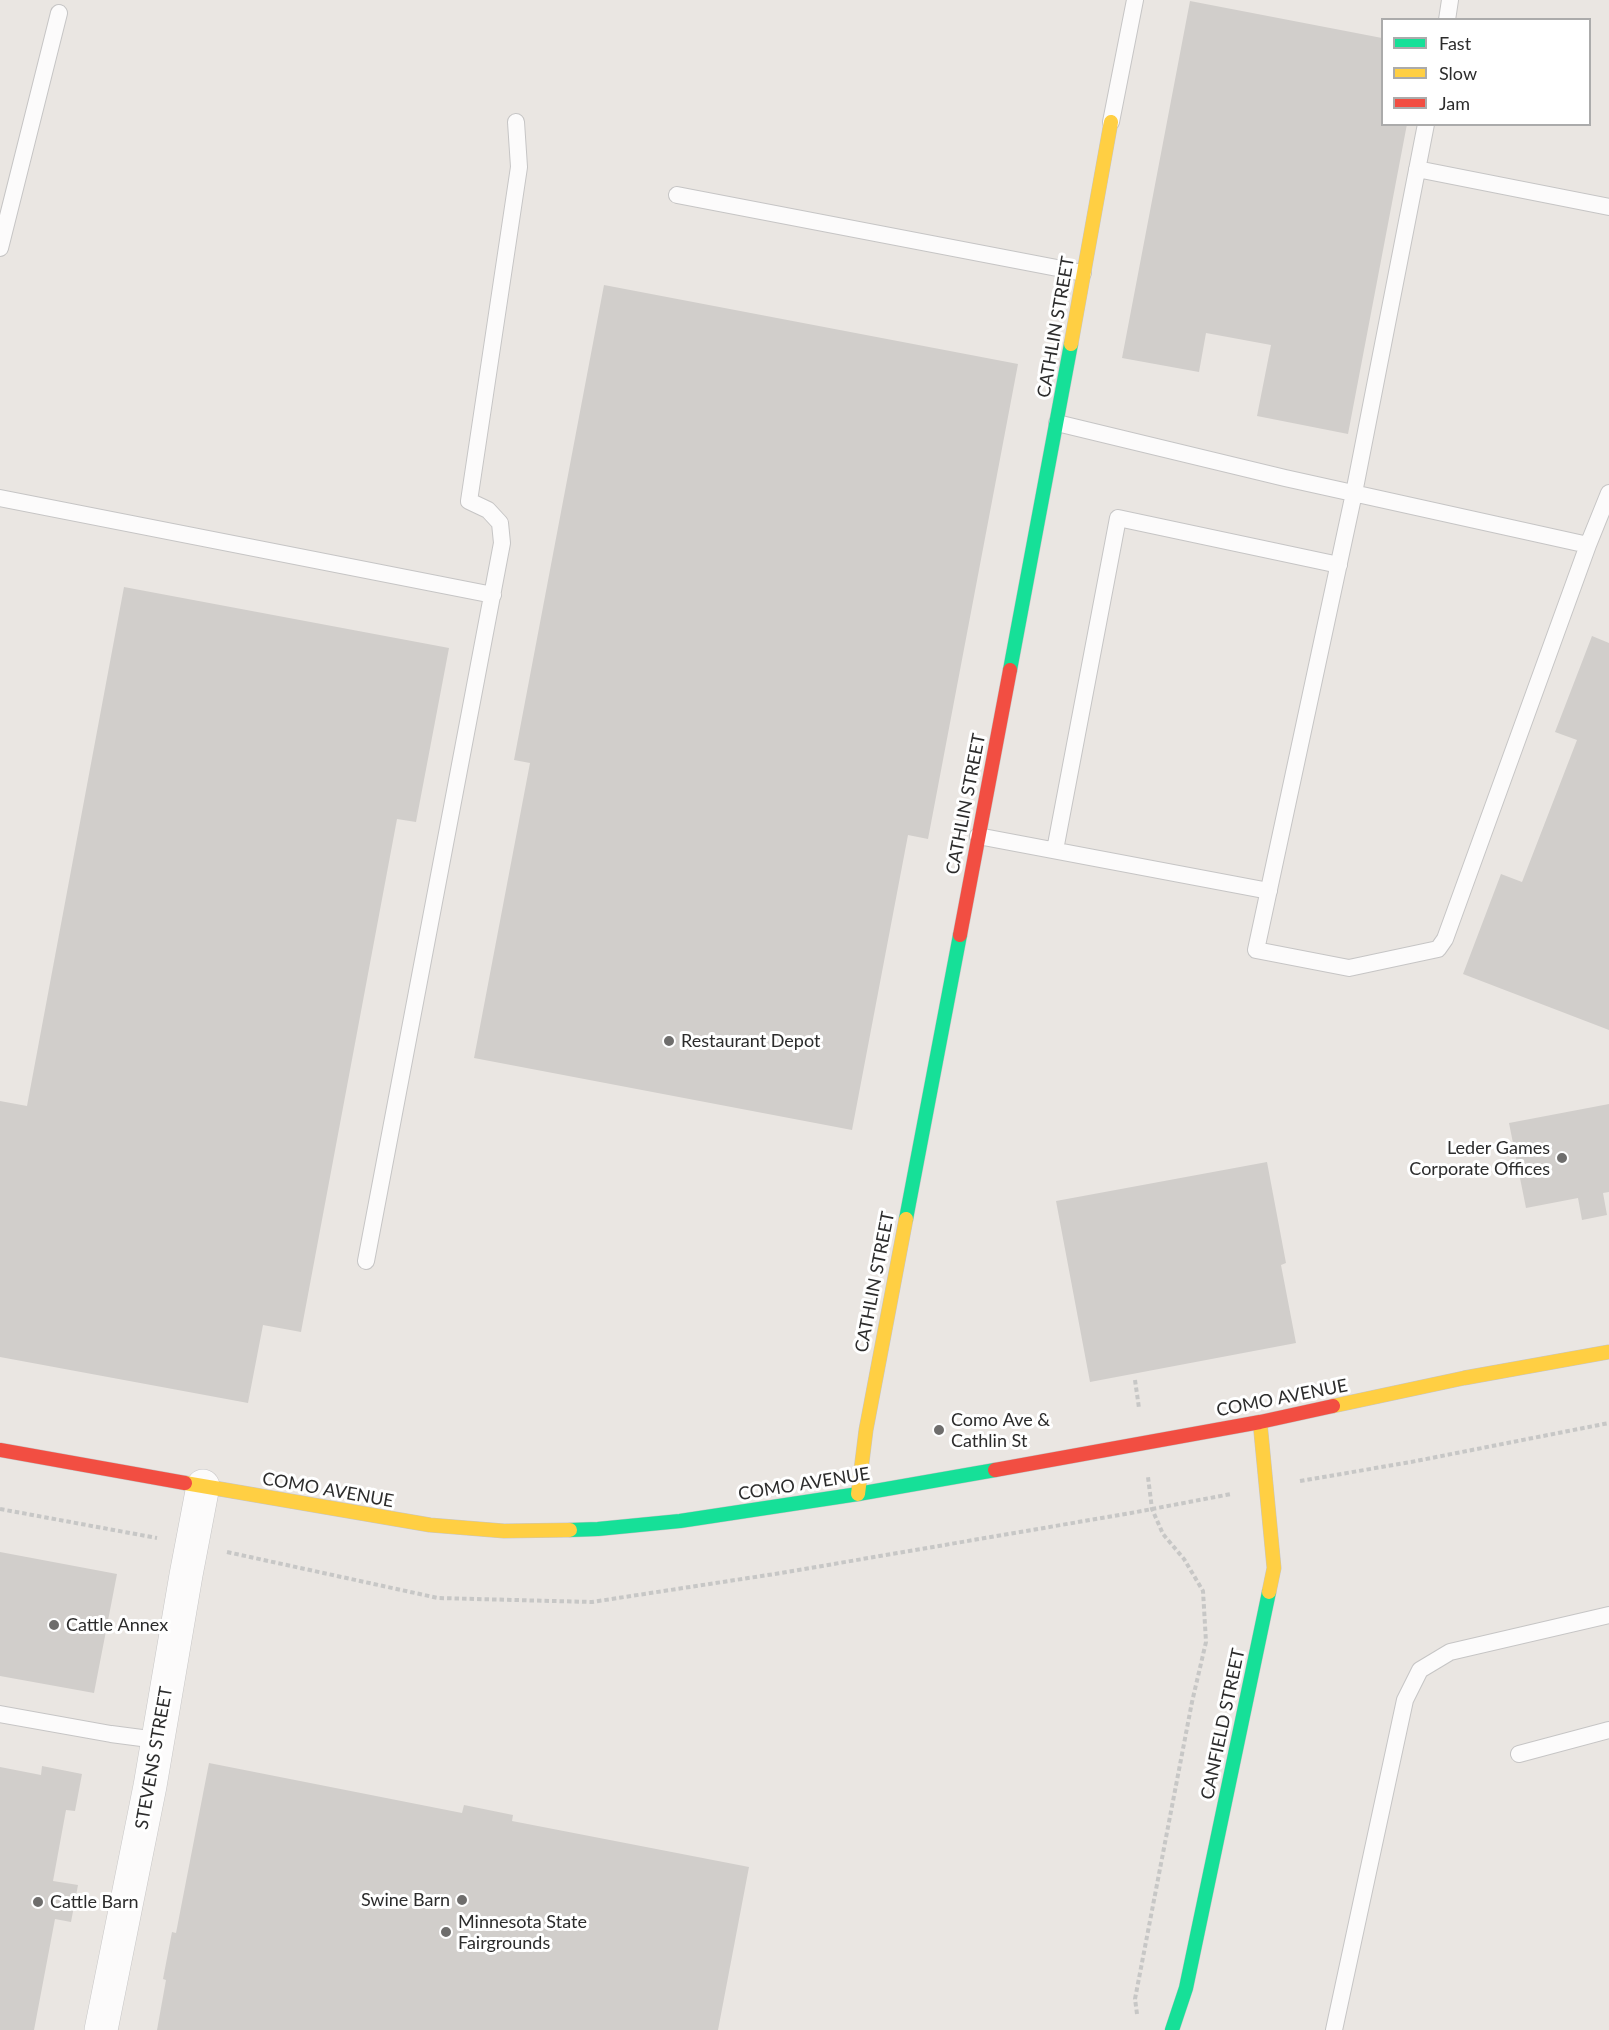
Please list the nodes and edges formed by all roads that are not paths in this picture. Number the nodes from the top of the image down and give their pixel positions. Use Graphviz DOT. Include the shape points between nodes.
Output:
graph roads {
  1 [pos="1135,0"];
  2 [pos="1450,0"];
  3 [pos="59,13"];
  4 [pos="1446,18"];
  5 [pos="516,122"];
  6 [pos="1111,122"];
  7 [pos="1426,126"];
  8 [pos="1418,169"];
  9 [pos="677,195"];
  10 [pos="1609,207"];
  11 [pos="0,248"];
  12 [pos="1083,273"];
  13 [pos="1057,423"];
  14 [pos="1354,493"];
  15 [pos="1609,493"];
  16 [pos="0,498"];
  17 [pos="1588,545"];
  18 [pos="1339,565"];
  19 [pos="493,595"];
  20 [pos="978,836"];
  21 [pos="1056,850"];
  22 [pos="1269,891"];
  23 [pos="366,1261"];
  24 [pos="1609,1352"];
  25 [pos="1260,1422"];
  26 [pos="0,1450"];
  27 [pos="203,1486"];
  28 [pos="858,1494"];
  29 [pos="1609,1615"];
  30 [pos="0,1714"];
  31 [pos="1609,1730"];
  32 [pos="157,1740"];
  33 [pos="1519,1754"];
  34 [pos="101,2030"];
  35 [pos="1172,2030"];
  36 [pos="1334,2030"];
  1 -- 6 [label="lane"];
  2 -- 4 [label="lane"];
  3 -- 11 [label="lane"];
  5 -- 19 [label="lane" via="519,167 469,501 489,510 500,523 502,543"];
  6 -- 12 [label="street, CATHLIN STREET"];
  7 -- 8 [label="lane"];
  8 -- 10 [label="lane"];
  8 -- 14 [label="lane"];
  9 -- 12 [label="lane"];
  12 -- 13 [label="street, CATHLIN STREET"];
  13 -- 14 [label="lane"];
  13 -- 20 [label="street, CATHLIN STREET"];
  14 -- 17 [label="lane"];
  14 -- 18 [label="lane"];
  15 -- 17 [label="lane"];
  16 -- 19 [label="lane"];
  17 -- 22 [label="lane" via="1445,939 1438,949 1349,968 1256,950"];
  18 -- 21 [label="lane" via="1118,518"];
  18 -- 22 [label="lane"];
  19 -- 23 [label="lane"];
  20 -- 21 [label="lane"];
  20 -- 28 [label="street, CATHLIN STREET" via="866,1430"];
  21 -- 22 [label="lane"];
  24 -- 25 [label="street, COMO AVENUE" via="1464,1378"];
  25 -- 28 [label="street, COMO AVENUE"];
  25 -- 35 [label="street, CANFIELD STREET" via="1274,1568 1186,1988"];
  26 -- 27 [label="street, COMO AVENUE"];
  27 -- 28 [label="street, COMO AVENUE" via="430,1525 504,1531 598,1529 680,1521"];
  27 -- 32 [label="street, STEVENS STREET"];
  29 -- 36 [label="lane" via="1450,1652 1420,1670 1405,1700"];
  30 -- 32 [label="lane"];
  31 -- 33 [label="lane"];
  32 -- 34 [label="street, STEVENS STREET"];
}
